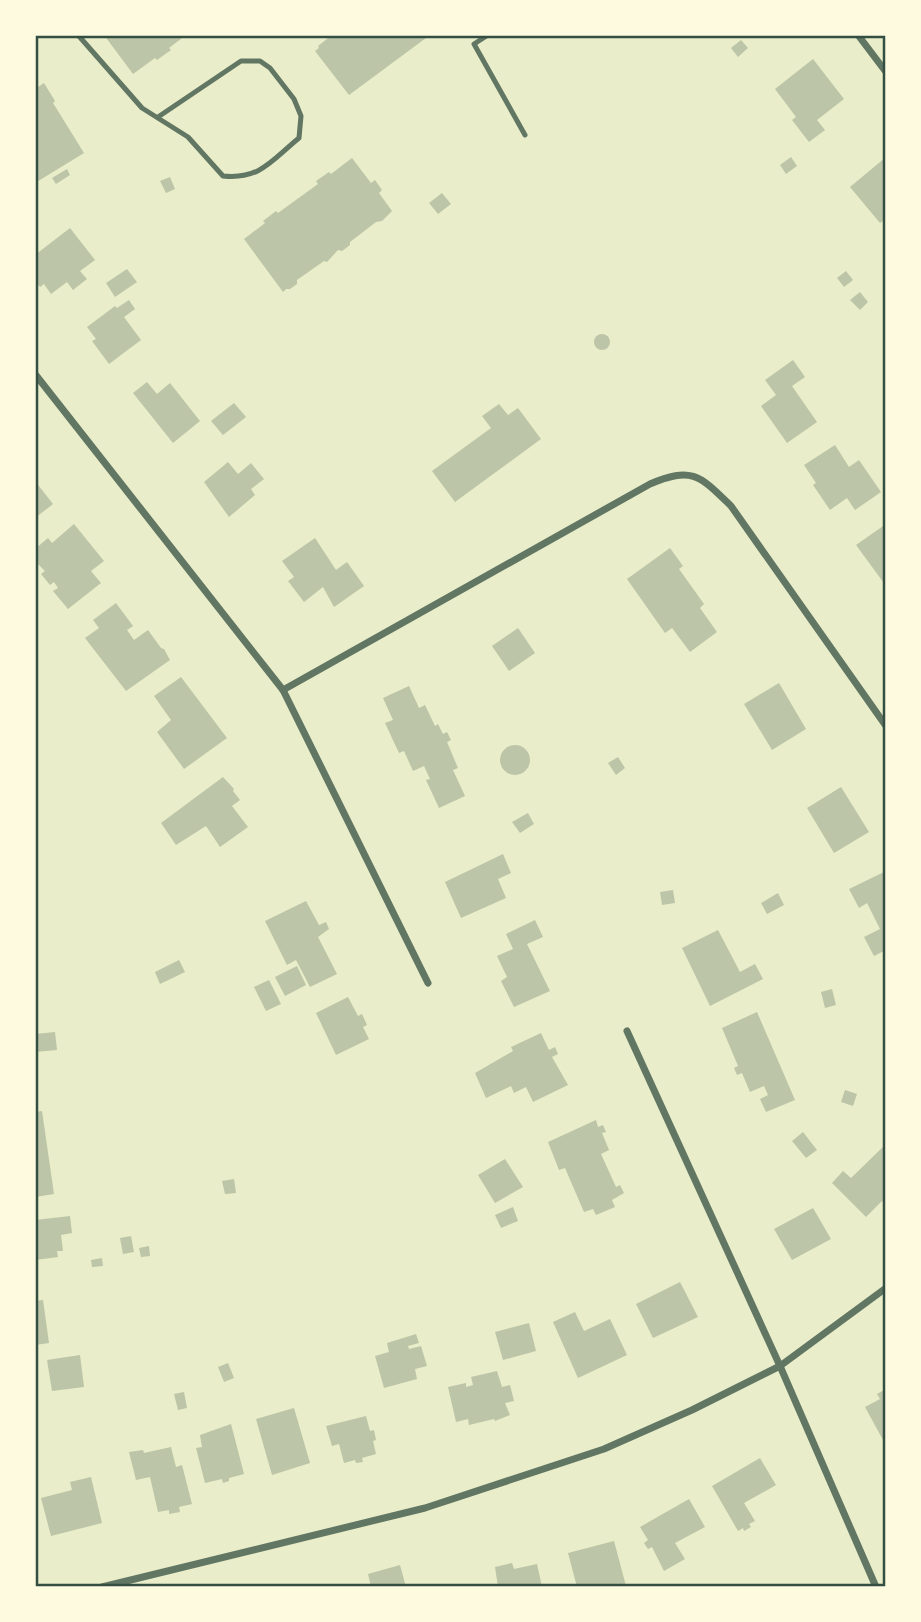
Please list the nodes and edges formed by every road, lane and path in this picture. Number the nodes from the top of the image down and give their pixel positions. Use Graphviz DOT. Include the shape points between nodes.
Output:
graph roads {
  1 [pos="78,35"];
  2 [pos="488,35"];
  3 [pos="858,35"];
  4 [pos="886,72"];
  5 [pos="158,117"];
  6 [pos="525,135"];
  7 [pos="35,374"];
  8 [pos="283,690"];
  9 [pos="886,726"];
  10 [pos="428,983"];
  11 [pos="627,1031"];
  12 [pos="886,1288"];
  13 [pos="780,1366"];
  14 [pos="102,1587"];
  15 [pos="876,1587"];
  1 -- 5 [label="lane" via="142,108"];
  2 -- 6 [label="lane" via="474,44"];
  3 -- 4 [label="street"];
  5 -- 5 [label="lane" via="188,137 223,176 242,178 260,171 299,138 301,116 270,68 260,61 241,61"];
  7 -- 8 [label="street"];
  8 -- 9 [label="street" via="650,484 676,474 704,480 731,506"];
  8 -- 10 [label="street"];
  11 -- 13 [label="street"];
  12 -- 13 [label="street"];
  13 -- 14 [label="street" via="604,1449 425,1508"];
  13 -- 15 [label="street"];
}
